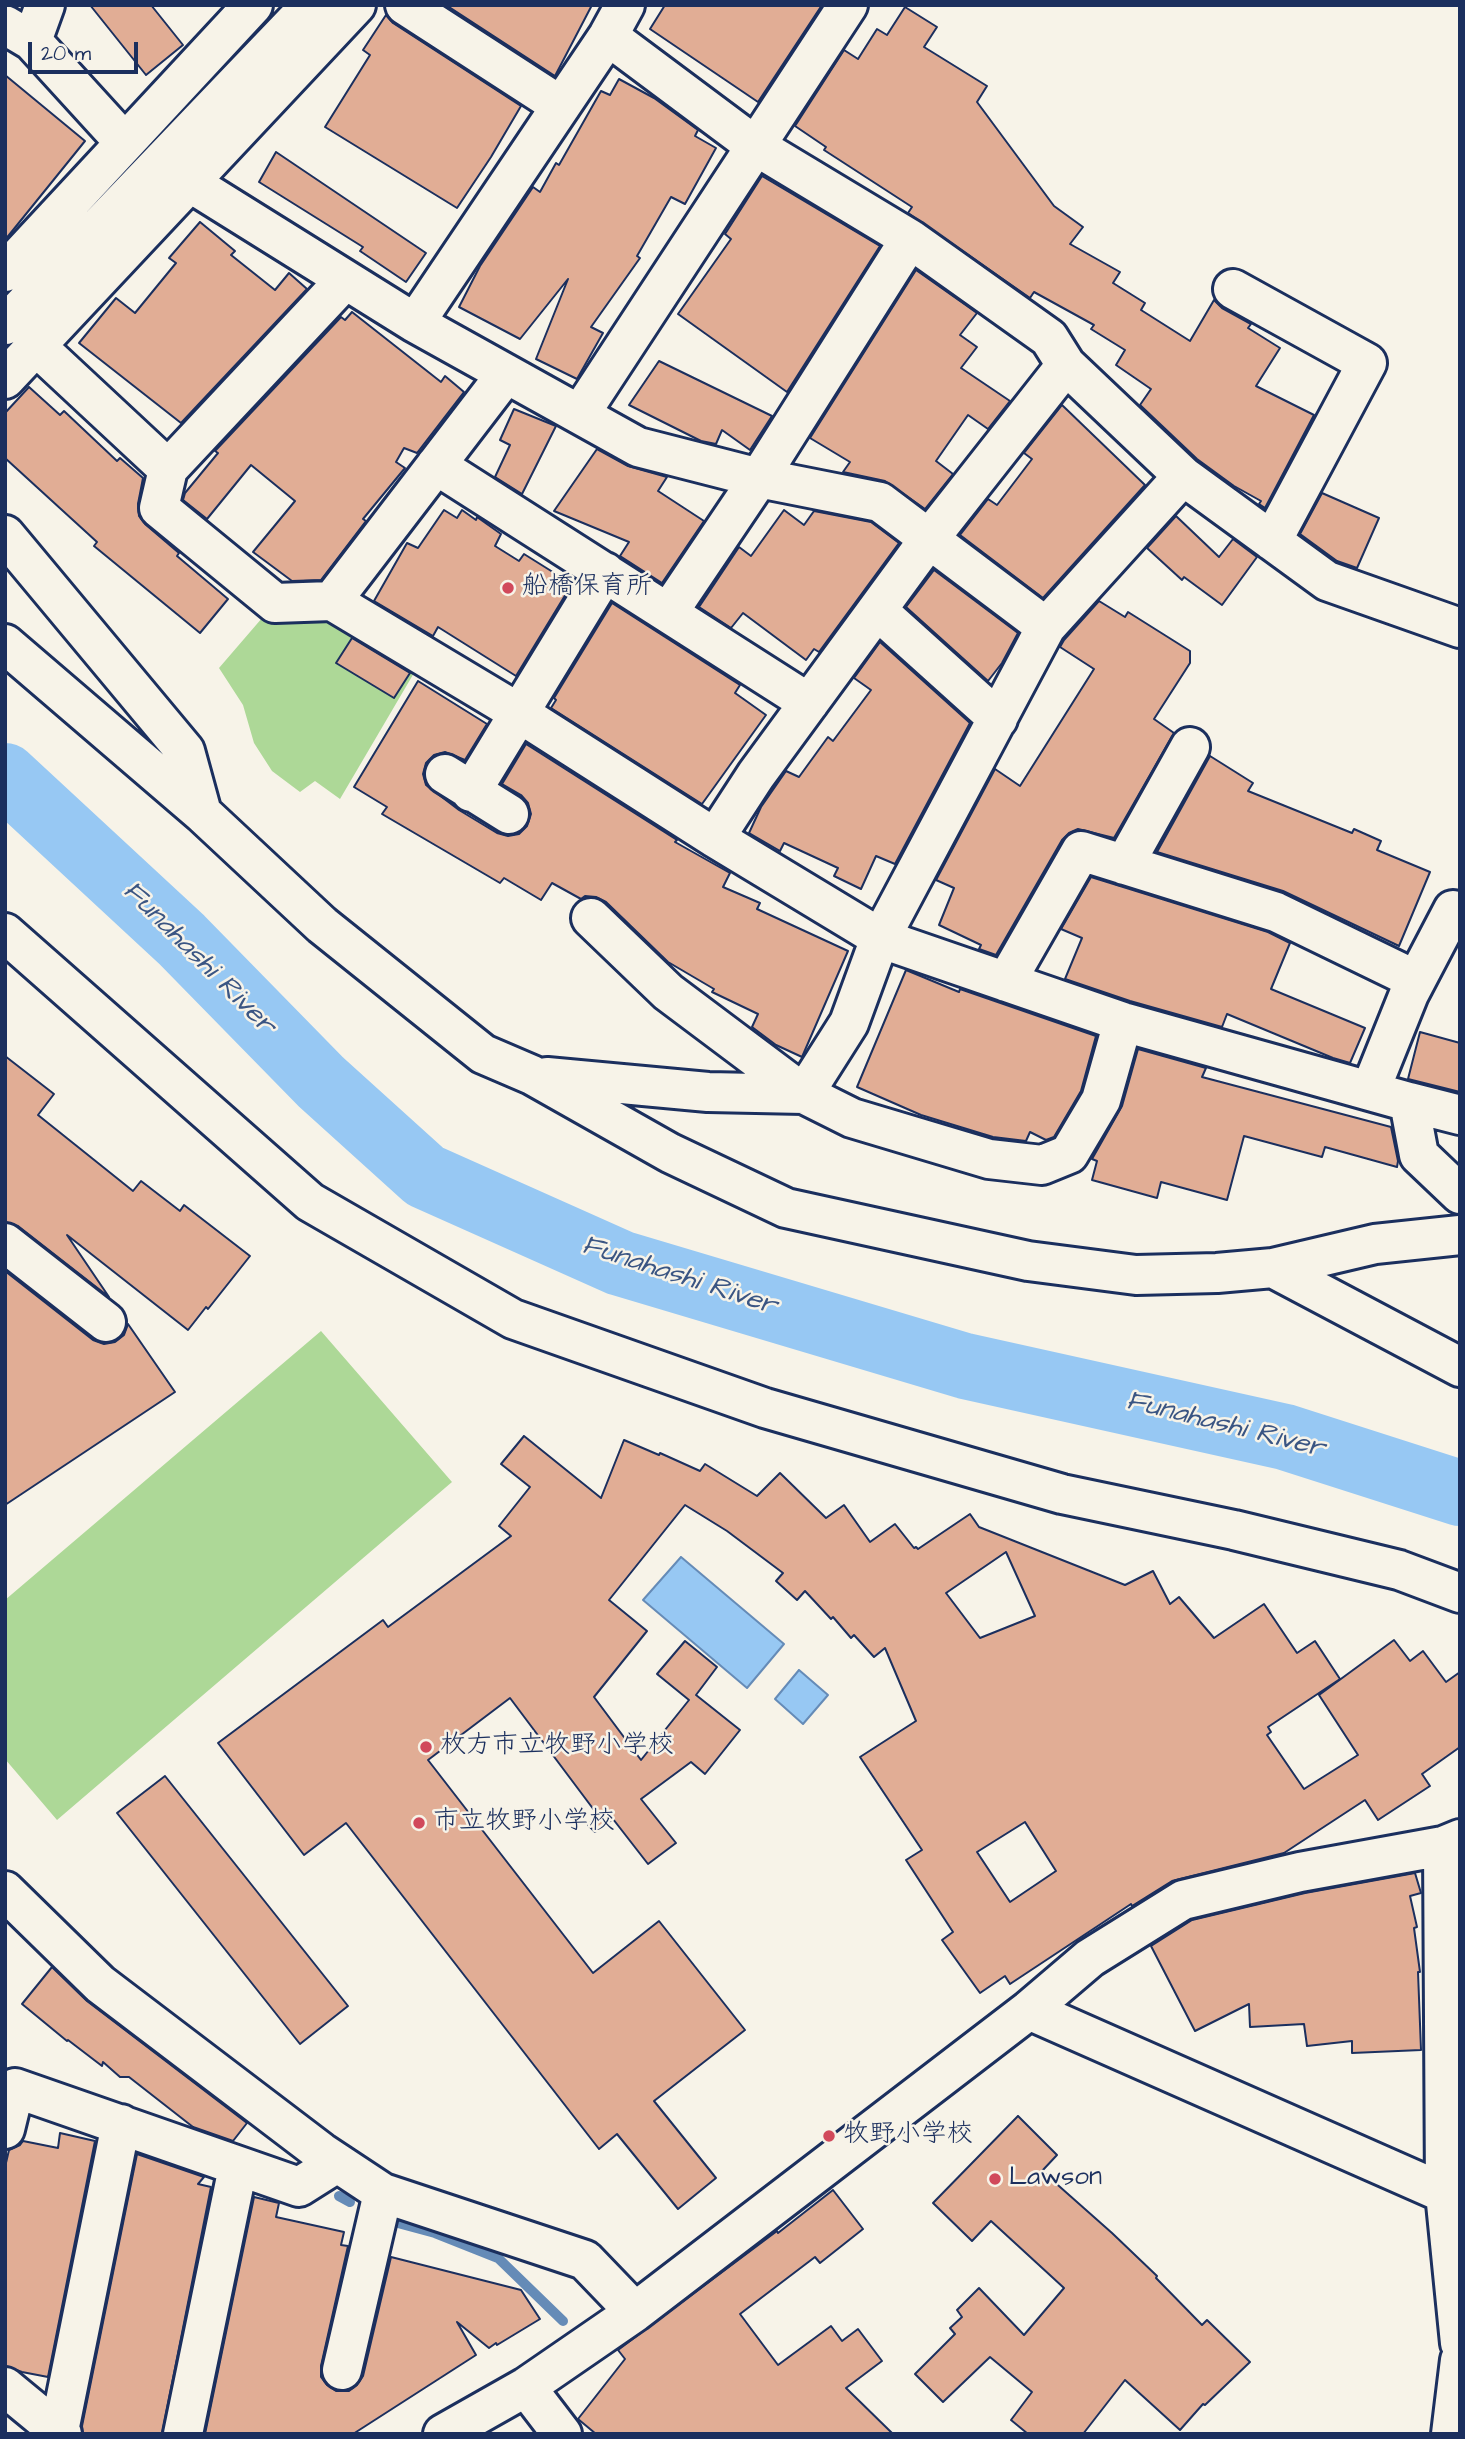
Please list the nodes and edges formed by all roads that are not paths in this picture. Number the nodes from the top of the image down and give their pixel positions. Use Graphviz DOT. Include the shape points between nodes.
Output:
graph roads {
  1 [pos="45,5"];
  2 [pos="253,5"];
  3 [pos="311,5"];
  4 [pos="356,5"];
  5 [pos="405,5"];
  6 [pos="848,5"];
  7 [pos="617,21"];
  8 [pos="19,33"];
  9 [pos="561,106"];
  10 [pos="125,144"];
  11 [pos="754,145"];
  12 [pos="189,182"];
  13 [pos="910,239"];
  14 [pos="5,272"];
  15 [pos="345,280"];
  16 [pos="1233,289"];
  17 [pos="415,323"];
  18 [pos="21,336"];
  19 [pos="1066,365"];
  20 [pos="506,374"];
  21 [pos="5,379"];
  22 [pos="580,414"];
  23 [pos="436,465"];
  24 [pos="168,469"];
  25 [pos="1183,476"];
  26 [pos="759,478"];
  27 [pos="5,535"];
  28 [pos="929,539"];
  29 [pos="1272,541"];
  30 [pos="605,572"];
  31 [pos="332,601"];
  32 [pos="877,610"];
  33 [pos="668,613"];
  34 [pos="1046,627"];
  35 [pos="1460,628"];
  36 [pos="5,644"];
  37 [pos="809,703"];
  38 [pos="519,713"];
  39 [pos="998,719"];
  40 [pos="1189,747"];
  41 [pos="202,813"];
  42 [pos="509,814"];
  43 [pos="715,838"];
  44 [pos="1124,865"];
  45 [pos="1460,912"];
  46 [pos="591,918"];
  47 [pos="5,933"];
  48 [pos="882,939"];
  49 [pos="1416,980"];
  50 [pos="1006,982"];
  51 [pos="1123,1022"];
  52 [pos="533,1075"];
  53 [pos="1370,1091"];
  54 [pos="804,1094"];
  55 [pos="1409,1102"];
  56 [pos="1460,1115"];
  57 [pos="1460,1194"];
  58 [pos="1460,1235"];
  59 [pos="5,1243"];
  60 [pos="1273,1268"];
  61 [pos="106,1322"];
  62 [pos="1460,1367"];
  63 [pos="1460,1593"];
  64 [pos="1452,1842"];
  65 [pos="5,1891"];
  66 [pos="1029,2010"];
  67 [pos="121,2124"];
  68 [pos="5,2129"];
  69 [pos="337,2163"];
  70 [pos="238,2167"];
  71 [pos="383,2193"];
  72 [pos="1452,2197"];
  73 [pos="635,2312"];
  74 [pos="1460,2343"];
  75 [pos="1460,2360"];
  76 [pos="342,2370"];
  77 [pos="5,2387"];
  78 [pos="526,2387"];
  79 [pos="61,2432"];
  80 [pos="183,2434"];
  81 [pos="443,2434"];
  82 [pos="562,2434"];
  83 [pos="1451,2434"];
  1 -- 8 [label="street"];
  2 -- 10 [label="street"];
  3 -- 18 [label="street"];
  4 -- 12 [label="street"];
  5 -- 9 [label="street"];
  6 -- 11 [label="street"];
  7 -- 9 [label="street"];
  7 -- 11 [label="street"];
  8 -- 10 [label="street"];
  9 -- 17 [label="street"];
  10 -- 14 [label="street"];
  11 -- 13 [label="street"];
  11 -- 22 [label="street"];
  12 -- 15 [label="street"];
  12 -- 18 [label="street"];
  13 -- 19 [label="street" via="1049,338"];
  13 -- 26 [label="street"];
  15 -- 17 [label="street"];
  15 -- 24 [label="street"];
  16 -- 29 [label="street" via="1367,363"];
  17 -- 20 [label="street"];
  18 -- 21 [label="street"];
  18 -- 24 [label="street"];
  19 -- 25 [label="street"];
  19 -- 28 [label="street"];
  20 -- 22 [label="street"];
  20 -- 23 [label="street"];
  22 -- 26 [label="street" via="638,447"];
  23 -- 30 [label="street"];
  23 -- 31 [label="street"];
  24 -- 31 [label="street" via="159,508 275,603"];
  25 -- 29 [label="street"];
  25 -- 34 [label="street"];
  26 -- 28 [label="street" via="880,502"];
  26 -- 33 [label="street"];
  27 -- 41 [label="street" via="185,751"];
  28 -- 32 [label="street"];
  28 -- 34 [label="street"];
  29 -- 35 [label="street" via="1327,581"];
  30 -- 33 [label="street"];
  30 -- 38 [label="street"];
  31 -- 38 [label="street"];
  32 -- 37 [label="street"];
  32 -- 39 [label="street"];
  33 -- 37 [label="street"];
  34 -- 39 [label="street"];
  36 -- 41 [label="street"];
  37 -- 43 [label="street"];
  38 -- 42 [label="street" via="458,783"];
  38 -- 43 [label="street"];
  39 -- 48 [label="street"];
  40 -- 44 [label="street"];
  41 -- 52 [label="street" via="322,925 483,1054"];
  43 -- 48 [label="street"];
  44 -- 49 [label="street" via="1276,912"];
  44 -- 50 [label="street" via="1081,851"];
  45 -- 49 [label="street" via="1453,910"];
  46 -- 54 [label="street" via="668,992"];
  47 -- 63 [label="street" via="310,1202 513,1319 765,1408 1037,1487 1399,1570"];
  48 -- 50 [label="street"];
  48 -- 54 [label="street" via="849,1023"];
  49 -- 53 [label="street"];
  50 -- 51 [label="street"];
  51 -- 53 [label="street"];
  51 -- 54 [label="street" via="1101,1100 1069,1154 1042,1165 989,1158 852,1118"];
  52 -- 54 [label="street" via="708,1092"];
  52 -- 60 [label="street" via="670,1153 786,1208 1028,1261 1122,1273"];
  53 -- 55 [label="street"];
  55 -- 56 [label="street"];
  55 -- 57 [label="street" via="1419,1155"];
  58 -- 60 [label="street" via="1375,1244"];
  59 -- 61 [label="street"];
  60 -- 62 [label="street"];
  64 -- 66 [label="street" via="1183,1900 1090,1958"];
  64 -- 72 [label="street"];
  65 -- 69 [label="street" via="100,1984"];
  66 -- 72 [label="street"];
  66 -- 73 [label="street"];
  67 -- 68 [label="street" via="15,2088"];
  67 -- 70 [label="street"];
  67 -- 79 [label="street"];
  69 -- 70 [label="street" via="299,2187"];
  69 -- 71 [label="street"];
  70 -- 80 [label="street"];
  71 -- 73 [label="street" via="585,2260"];
  71 -- 76 [label="street"];
  72 -- 74 [label="street"];
  73 -- 78 [label="street"];
  75 -- 83 [label="street"];
  77 -- 79 [label="street"];
  78 -- 81 [label="street"];
  78 -- 82 [label="street"];
}
